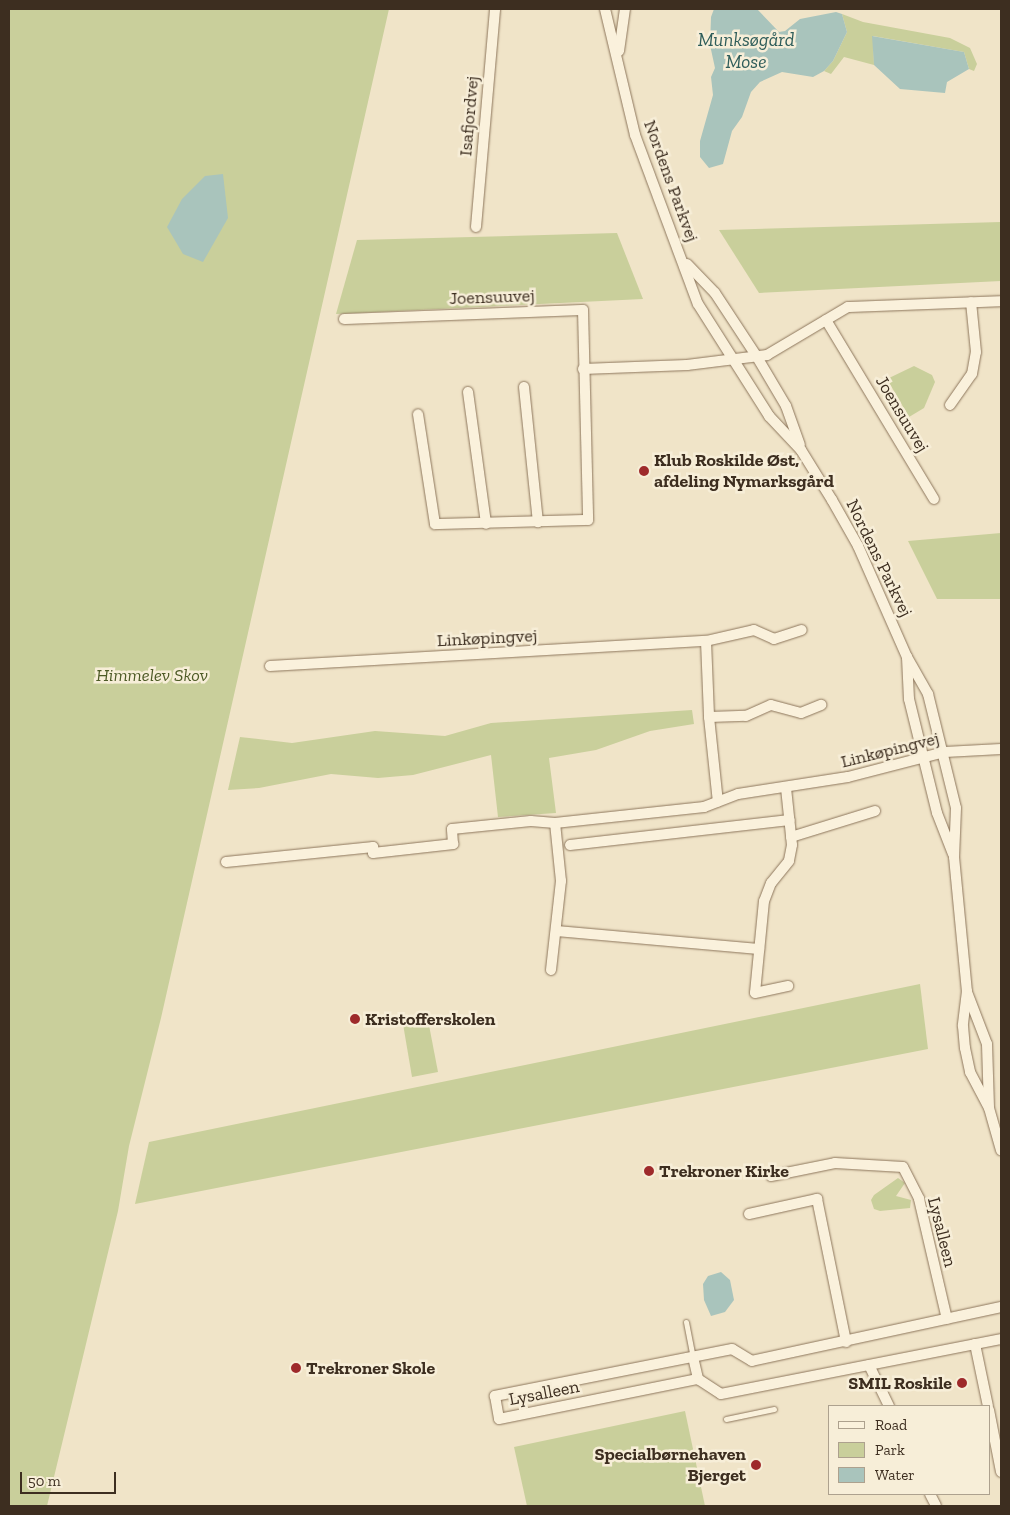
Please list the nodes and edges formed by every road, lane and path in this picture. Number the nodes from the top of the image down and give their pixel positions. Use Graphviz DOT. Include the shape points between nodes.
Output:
graph roads {
  1 [pos="495,9"];
  2 [pos="606,9"];
  3 [pos="625,9"];
  4 [pos="619,55"];
  5 [pos="476,227"];
  6 [pos="683,259"];
  7 [pos="1001,301"];
  8 [pos="971,302"];
  9 [pos="344,319"];
  10 [pos="826,320"];
  11 [pos="757,357"];
  12 [pos="731,358"];
  13 [pos="583,369"];
  14 [pos="524,387"];
  15 [pos="468,392"];
  16 [pos="950,404"];
  17 [pos="418,414"];
  18 [pos="801,450"];
  19 [pos="934,499"];
  20 [pos="538,522"];
  21 [pos="486,524"];
  22 [pos="802,630"];
  23 [pos="706,641"];
  24 [pos="906,657"];
  25 [pos="270,666"];
  26 [pos="821,705"];
  27 [pos="709,717"];
  28 [pos="1001,750"];
  29 [pos="945,752"];
  30 [pos="924,757"];
  31 [pos="786,788"];
  32 [pos="718,802"];
  33 [pos="874,811"];
  34 [pos="790,820"];
  35 [pos="555,823"];
  36 [pos="791,837"];
  37 [pos="570,845"];
  38 [pos="954,857"];
  39 [pos="226,862"];
  40 [pos="556,931"];
  41 [pos="759,949"];
  42 [pos="551,970"];
  43 [pos="788,986"];
  44 [pos="967,991"];
  45 [pos="989,1108"];
  46 [pos="1001,1150"];
  47 [pos="771,1176"];
  48 [pos="748,1214"];
  49 [pos="1001,1307"];
  50 [pos="947,1319"];
  51 [pos="686,1322"];
  52 [pos="1001,1339"];
  53 [pos="846,1342"];
  54 [pos="975,1344"];
  55 [pos="693,1357"];
  56 [pos="869,1365"];
  57 [pos="698,1379"];
  58 [pos="889,1405"];
  59 [pos="988,1405"];
  60 [pos="774,1409"];
  61 [pos="990,1415"];
  62 [pos="726,1419"];
  63 [pos="1001,1472"];
  1 -- 5 [label="street, Isafjordvej"];
  2 -- 4 [label="street, Nordens Parkvej"];
  3 -- 4 [label="street, Nordens Parkvej"];
  4 -- 6 [label="street, Nordens Parkvej" via="637,143 659,208"];
  6 -- 11 [label="street, Nordens Parkvej" via="715,293"];
  6 -- 12 [label="street, Nordens Parkvej" via="698,304"];
  7 -- 8 [label="street"];
  8 -- 10 [label="street" via="848,307"];
  8 -- 16 [label="street" via="976,352 972,374"];
  9 -- 13 [label="street, Joensuuvej" via="583,310"];
  10 -- 11 [label="street" via="767,355"];
  10 -- 19 [label="street, Joensuuvej"];
  11 -- 12 [label="street"];
  11 -- 18 [label="street, Nordens Parkvej" via="786,406"];
  12 -- 13 [label="street" via="687,365"];
  12 -- 18 [label="street, Nordens Parkvej" via="769,416"];
  13 -- 20 [label="street, Joensuuvej" via="588,520"];
  14 -- 20 [label="street"];
  15 -- 21 [label="street"];
  17 -- 21 [label="street, Joensuuvej" via="434,524"];
  18 -- 24 [label="street, Nordens Parkvej" via="858,546"];
  20 -- 21 [label="street, Joensuuvej"];
  22 -- 23 [label="street, Linkøpingvej" via="774,638 754,630"];
  23 -- 25 [label="street, Linkøpingvej"];
  23 -- 27 [label="street"];
  24 -- 29 [label="street, Nordens Parkvej" via="928,694"];
  24 -- 30 [label="street, Nordens Parkvej" via="909,699"];
  26 -- 27 [label="street" via="801,713 770,705 746,716"];
  27 -- 32 [label="street"];
  28 -- 29 [label="street, Linkøpingvej"];
  29 -- 30 [label="street, Linkøpingvej"];
  29 -- 38 [label="street, Nordens Parkvej" via="956,808"];
  30 -- 31 [label="street, Linkøpingvej" via="848,777"];
  30 -- 38 [label="street, Nordens Parkvej" via="937,813"];
  31 -- 32 [label="street, Linkøpingvej" via="738,794"];
  31 -- 34 [label="street"];
  32 -- 35 [label="street, Linkøpingvej" via="704,807"];
  33 -- 36 [label="street"];
  34 -- 36 [label="street"];
  34 -- 37 [label="street"];
  35 -- 39 [label="street, Linkøpingvej" via="531,821 452,829 453,844 373,853 372,847"];
  35 -- 40 [label="street" via="561,881"];
  36 -- 41 [label="street" via="788,861 771,883 764,901"];
  38 -- 44 [label="street, Nordens Parkvej"];
  40 -- 41 [label="street"];
  40 -- 42 [label="street"];
  41 -- 43 [label="street" via="754,992"];
  44 -- 45 [label="street, Nordens Parkvej" via="987,1044"];
  44 -- 45 [label="street, Nordens Parkvej" via="963,1026 965,1048 970,1072"];
  45 -- 46 [label="street, Nordens Parkvej"];
  47 -- 50 [label="street, Lysalleen" via="835,1163 902,1168 919,1199"];
  48 -- 53 [label="street" via="816,1199"];
  49 -- 50 [label="street, Lysalleen"];
  50 -- 53 [label="street, Lysalleen"];
  51 -- 55 [label="lane"];
  52 -- 54 [label="street"];
  53 -- 55 [label="street, Lysalleen" via="752,1361 732,1349"];
  54 -- 56 [label="street"];
  54 -- 59 [label="street"];
  55 -- 57 [label="street"];
  55 -- 57 [label="street, Lysalleen" via="495,1396 499,1419"];
  56 -- 57 [label="street" via="721,1394"];
  56 -- 58 [label="street"];
  60 -- 62 [label="lane"];
  61 -- 63 [label="street"];
}
